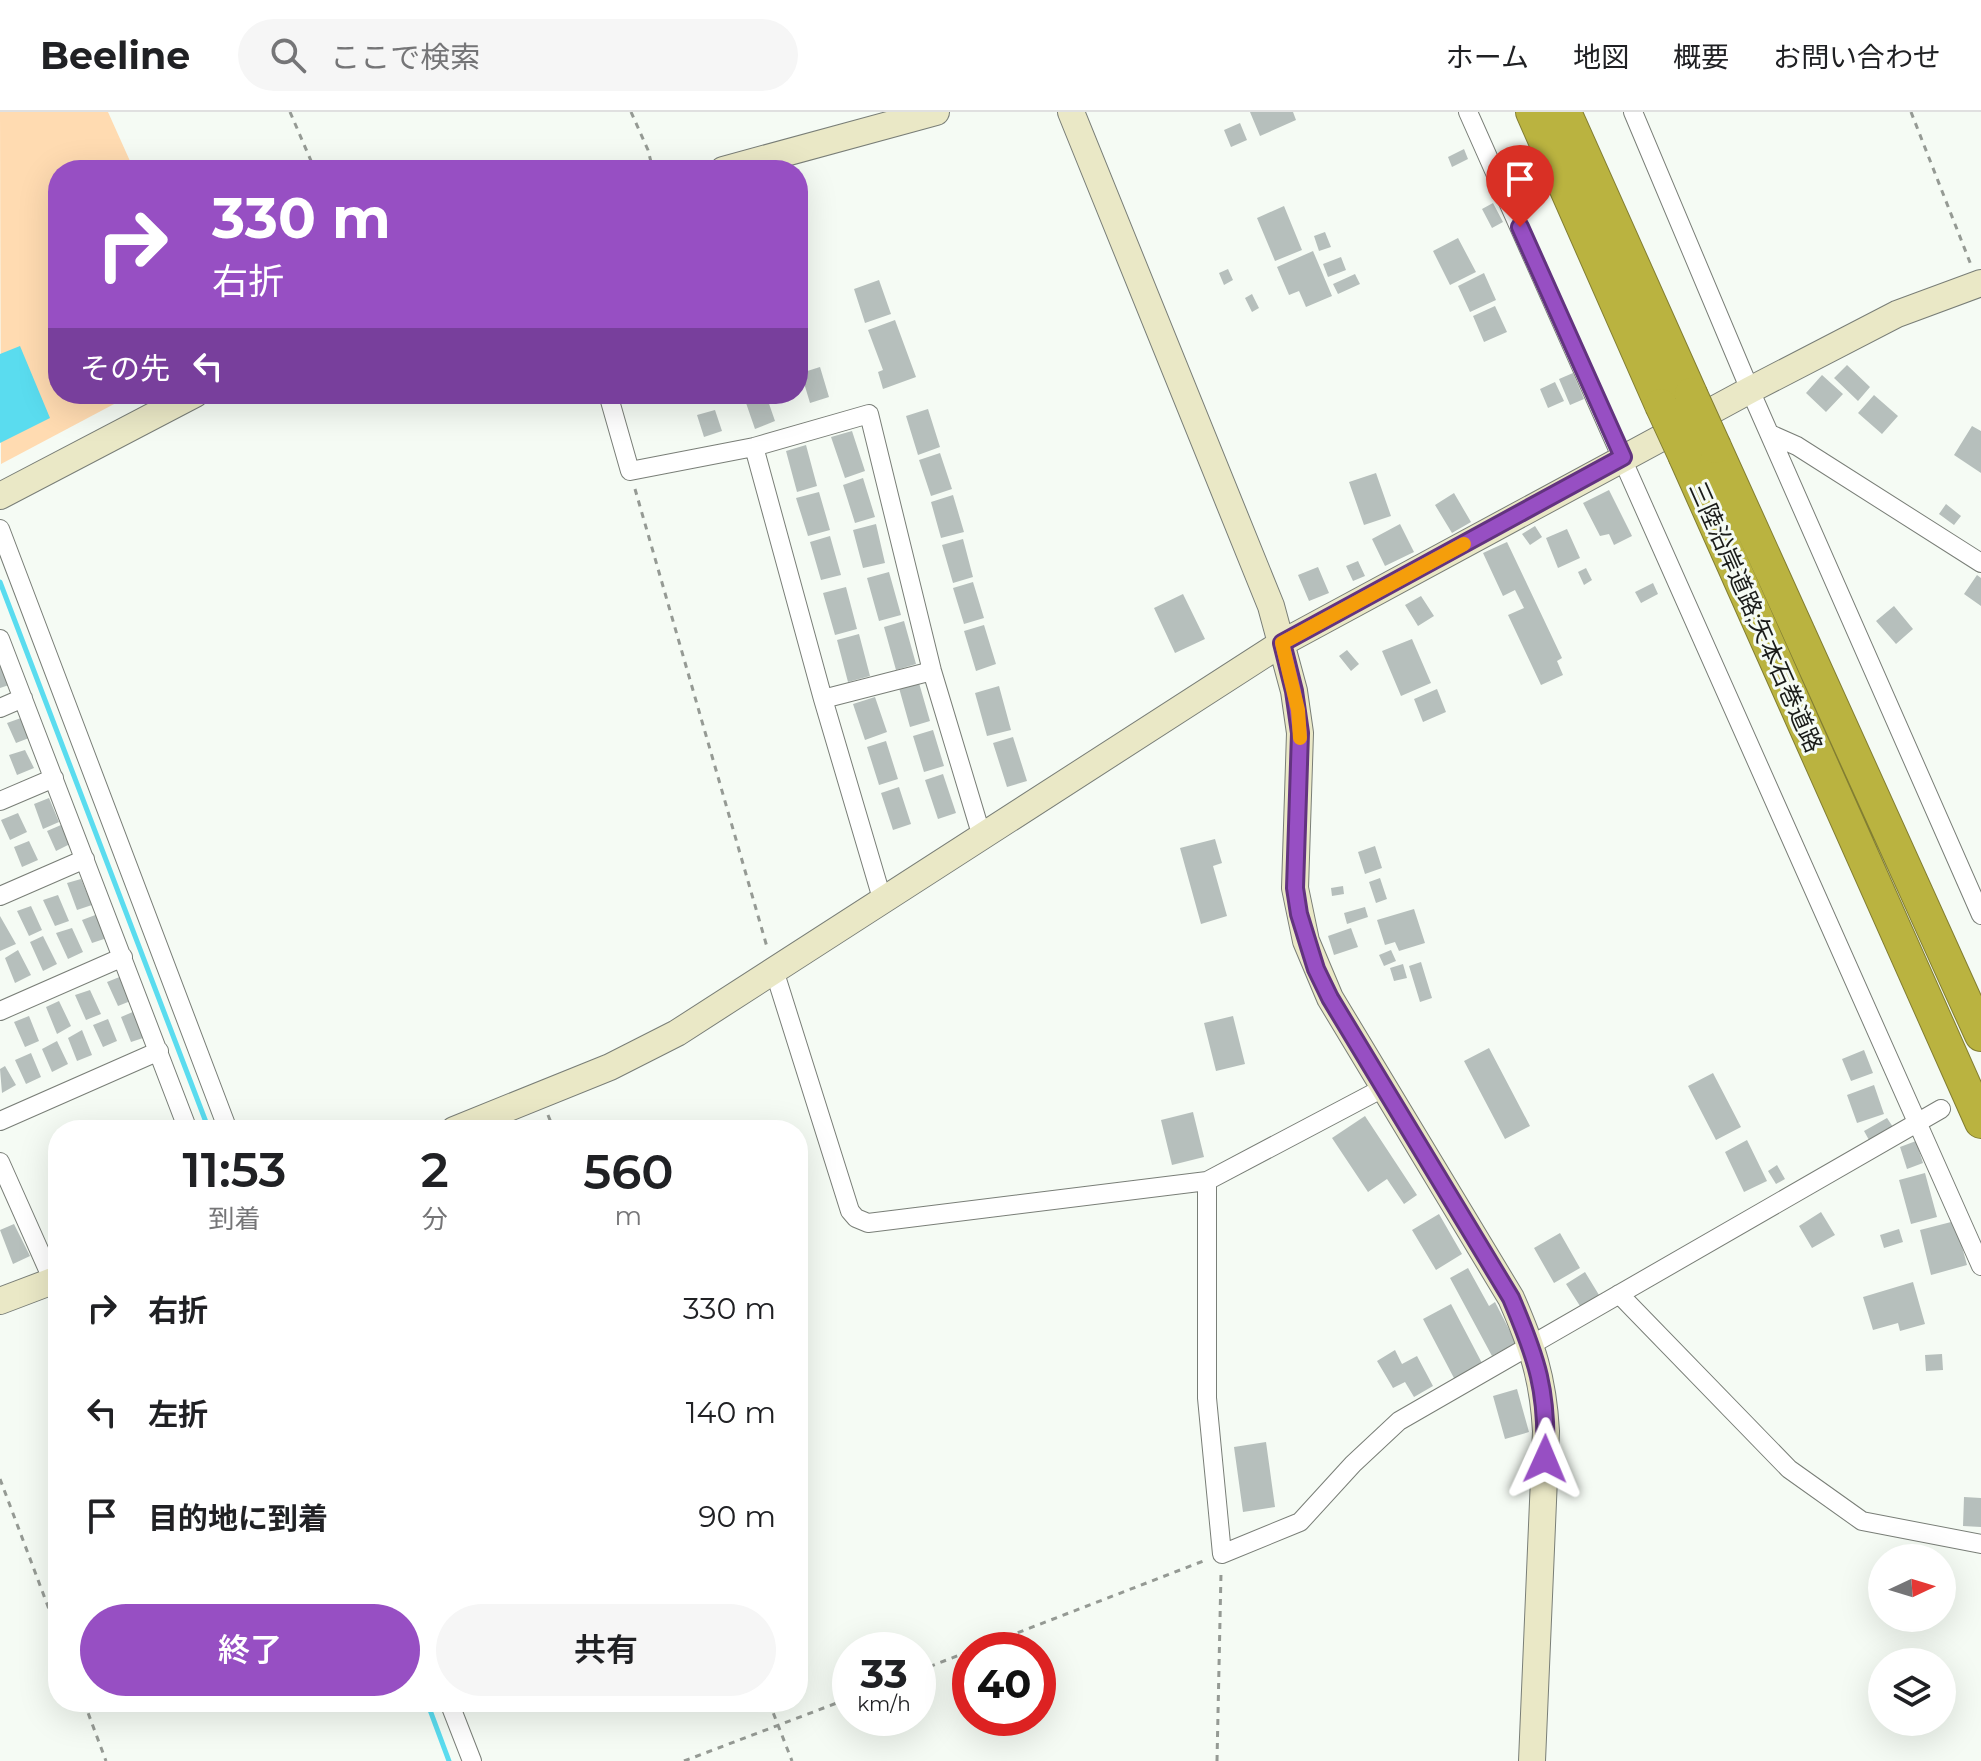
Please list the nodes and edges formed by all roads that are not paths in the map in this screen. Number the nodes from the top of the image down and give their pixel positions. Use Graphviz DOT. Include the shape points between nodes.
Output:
graph roads {
  1 [pos="936,112"];
  2 [pos="1071,112"];
  3 [pos="1468,112"];
  4 [pos="1532,112"];
  5 [pos="1565,112"];
  6 [pos="1633,112"];
  7 [pos="760,160"];
  8 [pos="1980,283"];
  9 [pos="1750,390"];
  10 [pos="1676,400"];
  11 [pos="176,404"];
  12 [pos="611,404"];
  13 [pos="1770,434"];
  14 [pos="754,447"];
  15 [pos="1700,452"];
  16 [pos="1623,457"];
  17 [pos="0,496"];
  18 [pos="0,529"];
  19 [pos="1981,563"];
  20 [pos="0,639"];
  21 [pos="1282,643"];
  22 [pos="932,671"];
  23 [pos="23,698"];
  24 [pos="823,699"];
  25 [pos="0,708"];
  26 [pos="54,778"];
  27 [pos="0,801"];
  28 [pos="982,837"];
  29 [pos="85,859"];
  30 [pos="0,896"];
  31 [pos="883,902"];
  32 [pos="1981,915"];
  33 [pos="123,957"];
  34 [pos="774,970"];
  35 [pos="0,1011"];
  36 [pos="1981,1035"];
  37 [pos="159,1051"];
  38 [pos="1385,1087"];
  39 [pos="1941,1109"];
  40 [pos="184,1120"];
  41 [pos="224,1120"];
  42 [pos="479,1120"];
  43 [pos="0,1121"];
  44 [pos="1981,1122"];
  45 [pos="1916,1123"];
  46 [pos="0,1162"];
  47 [pos="1207,1181"];
  48 [pos="48,1265"];
  49 [pos="1981,1266"];
  50 [pos="48,1283"];
  51 [pos="1619,1294"];
  52 [pos="0,1301"];
  53 [pos="1531,1343"];
  54 [pos="1981,1544"];
  55 [pos="453,1712"];
  56 [pos="472,1761"];
  57 [pos="1532,1761"];
  1 -- 7 [label="street"];
  2 -- 21 [label="street"];
  3 -- 16 [label="street"];
  4 -- 10 [label="highway, 三陸沿岸道路;矢本石巻道路"];
  5 -- 10 [label="highway, 三陸沿岸道路;矢本石巻道路"];
  6 -- 9 [label="street"];
  8 -- 9 [label="street" via="1897,314"];
  9 -- 13 [label="street"];
  9 -- 16 [label="street"];
  10 -- 15 [label="highway, 三陸沿岸道路;矢本石巻道路, bridge"];
  11 -- 17 [label="street"];
  12 -- 14 [label="street" via="630,471"];
  13 -- 19 [label="street"];
  13 -- 32 [label="street"];
  14 -- 22 [label="street" via="869,414"];
  14 -- 24 [label="street"];
  15 -- 36 [label="highway, 三陸沿岸道路;矢本石巻道路"];
  15 -- 44 [label="highway, 三陸沿岸道路;矢本石巻道路"];
  16 -- 21 [label="street"];
  16 -- 45 [label="street"];
  18 -- 41 [label="street"];
  20 -- 23 [label="street"];
  21 -- 28 [label="street"];
  21 -- 38 [label="street" via="1300,733 1294,855 1299,914 1330,998"];
  22 -- 24 [label="street"];
  22 -- 28 [label="street"];
  23 -- 25 [label="street"];
  23 -- 26 [label="street"];
  24 -- 31 [label="street"];
  26 -- 27 [label="street"];
  26 -- 29 [label="street"];
  28 -- 31 [label="street"];
  29 -- 30 [label="street"];
  29 -- 33 [label="street"];
  31 -- 34 [label="street"];
  33 -- 35 [label="street"];
  33 -- 37 [label="street"];
  34 -- 42 [label="street" via="677,1033 610,1067"];
  34 -- 47 [label="street" via="856,1218 868,1223"];
  37 -- 40 [label="street"];
  37 -- 43 [label="street"];
  38 -- 47 [label="street"];
  38 -- 53 [label="street" via="1511,1298"];
  39 -- 45 [label="street"];
  45 -- 49 [label="street"];
  45 -- 51 [label="street"];
  46 -- 48 [label="street"];
  47 -- 53 [label="street" via="1207,1398 1222,1554 1300,1522 1399,1421"];
  50 -- 52 [label="street"];
  51 -- 53 [label="street"];
  51 -- 54 [label="street" via="1789,1469 1862,1521"];
  53 -- 57 [label="street" via="1541,1377 1546,1431"];
  55 -- 56 [label="street"];
}
